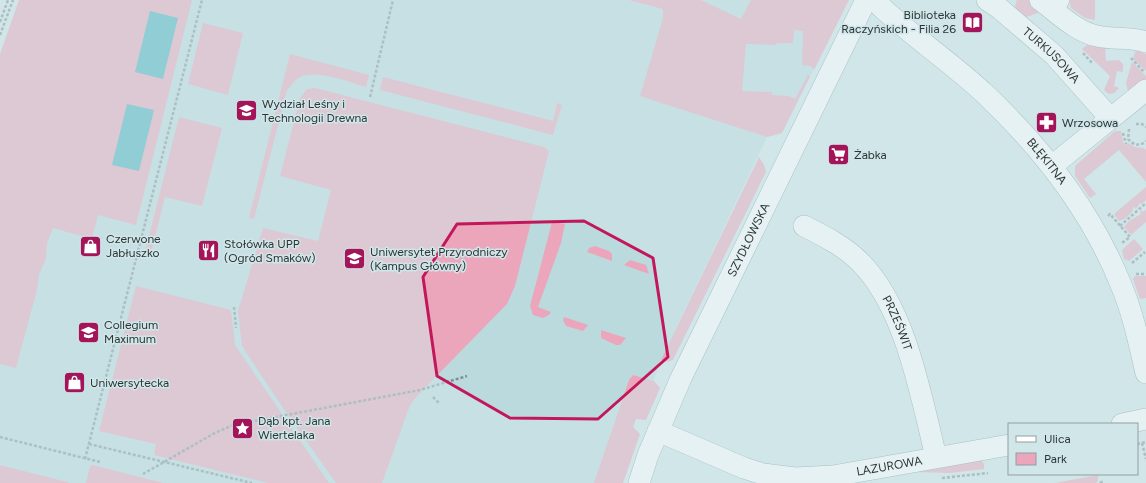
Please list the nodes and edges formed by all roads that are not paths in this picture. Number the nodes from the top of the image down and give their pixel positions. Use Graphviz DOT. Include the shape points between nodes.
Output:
graph roads {
  1 [pos="866,0"];
  2 [pos="874,0"];
  3 [pos="987,0"];
  4 [pos="1040,0"];
  5 [pos="1061,6"];
  6 [pos="1146,42"];
  7 [pos="1145,83"];
  8 [pos="1110,118"];
  9 [pos="1052,166"];
  10 [pos="804,226"];
  11 [pos="1145,361"];
  12 [pos="1146,419"];
  13 [pos="1127,423"];
  14 [pos="658,431"];
  15 [pos="1008,444"];
  16 [pos="936,457"];
  17 [pos="639,483"];
  1 -- 14 [label="street, SZYDŁOWSKA" via="681,378"];
  2 -- 9 [label="street, BŁĘKITNA" via="985,94"];
  3 -- 8 [label="street, TURKUSOWA" via="1054,55"];
  4 -- 5 [label="street"];
  5 -- 6 [label="street" via="1092,35 1126,37"];
  7 -- 8 [label="street"];
  8 -- 9 [label="street"];
  9 -- 11 [label="street, BŁĘKITNA" via="1106,250 1122,286"];
  10 -- 16 [label="street, PRZEŚWIT" via="852,255 878,285 907,345"];
  12 -- 13 [label="street"];
  14 -- 16 [label="street, LAZUROWA" via="744,468 781,477 833,476"];
  14 -- 17 [label="street, SZYDŁOWSKA"];
  15 -- 16 [label="street, LAZUROWA"];
}
